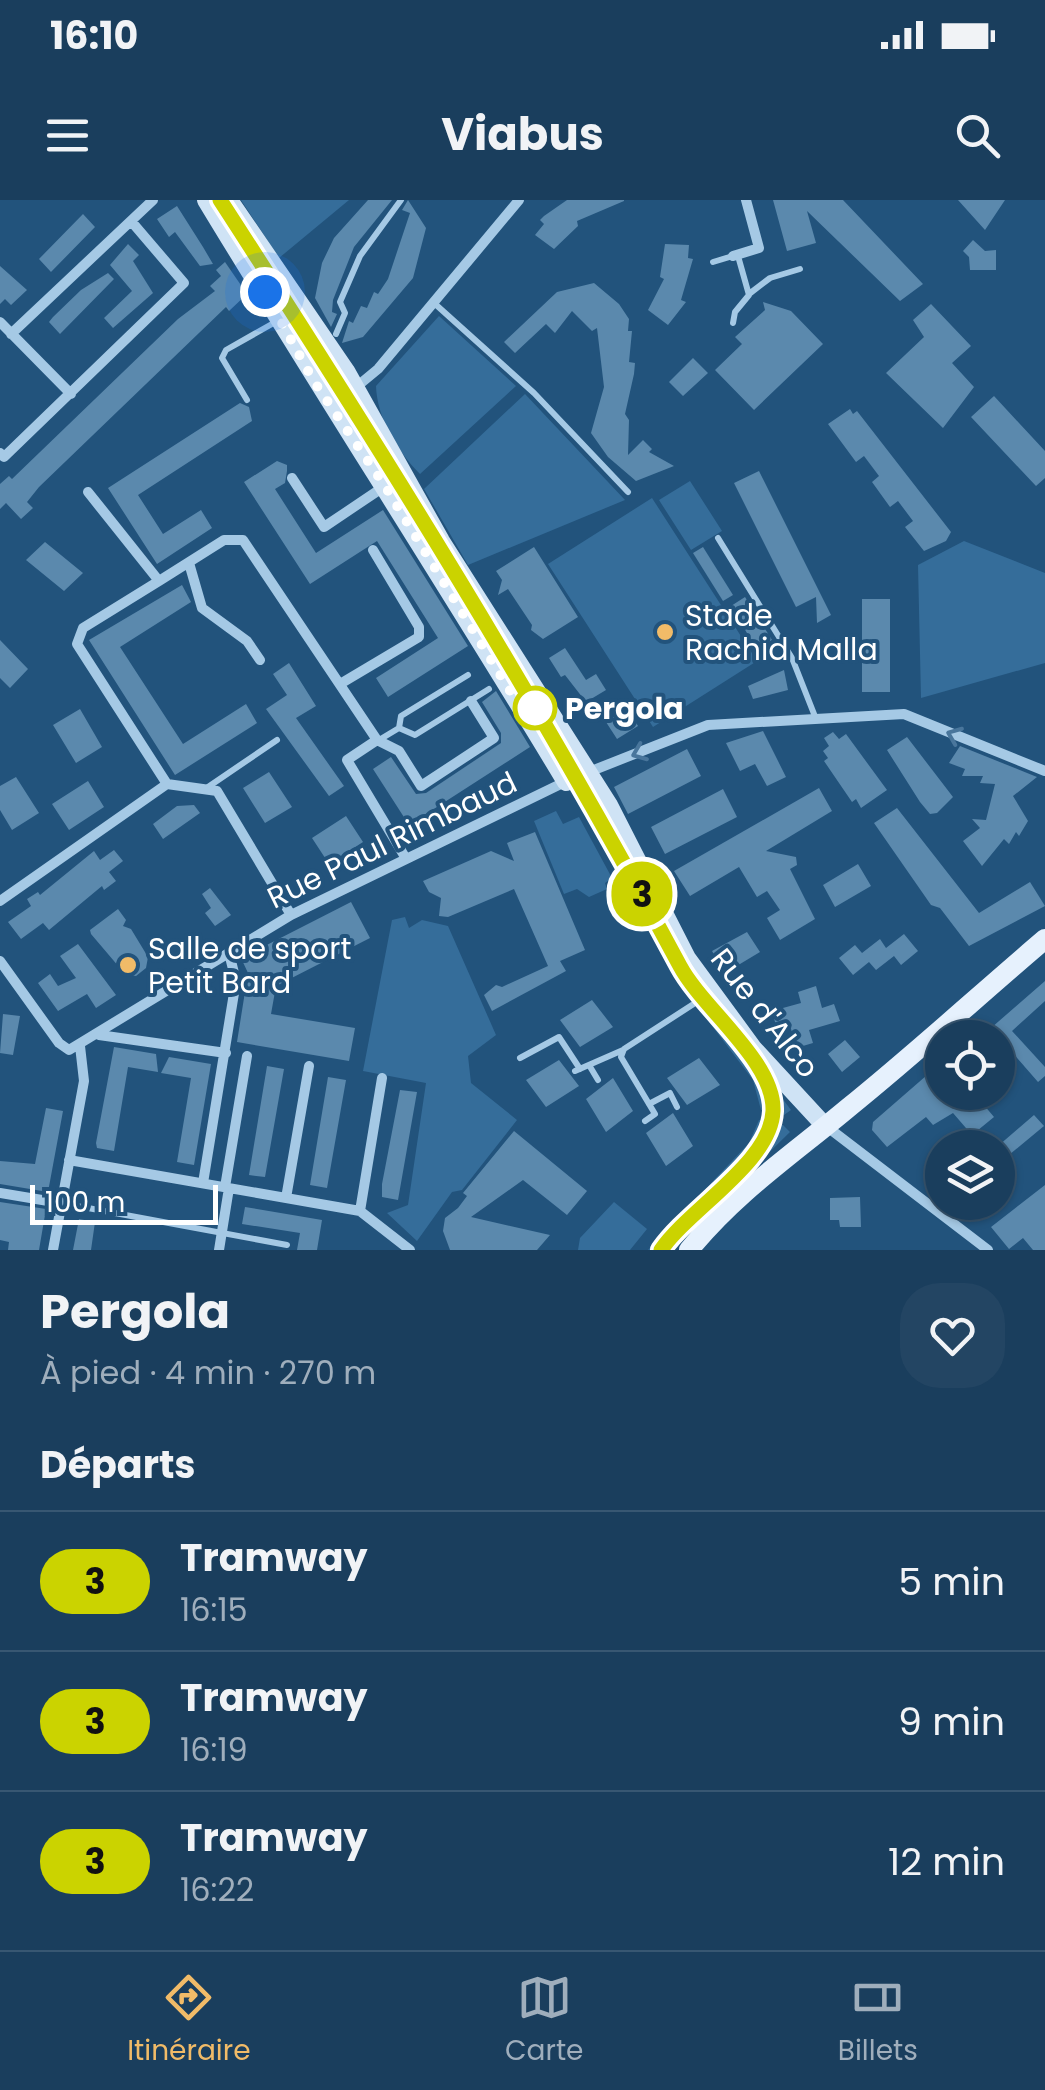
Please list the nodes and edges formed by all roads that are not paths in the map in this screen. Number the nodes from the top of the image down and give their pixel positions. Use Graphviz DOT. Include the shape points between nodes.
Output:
graph roads {
  1 [pos="134,200"];
  2 [pos="153,200"];
  3 [pos="206,200"];
  4 [pos="229,200"];
  5 [pos="402,200"];
  6 [pos="519,200"];
  7 [pos="746,200"];
  8 [pos="142,211"];
  9 [pos="131,221"];
  10 [pos="735,255"];
  11 [pos="713,262"];
  12 [pos="800,270"];
  13 [pos="749,294"];
  14 [pos="433,302"];
  15 [pos="280,320"];
  16 [pos="0,322"];
  17 [pos="734,322"];
  18 [pos="11,334"];
  19 [pos="336,334"];
  20 [pos="355,388"];
  21 [pos="71,394"];
  22 [pos="247,400"];
  23 [pos="326,408"];
  24 [pos="0,453"];
  25 [pos="292,478"];
  26 [pos="385,486"];
  27 [pos="88,492"];
  28 [pos="628,492"];
  29 [pos="718,538"];
  30 [pos="373,550"];
  31 [pos="189,563"];
  32 [pos="159,581"];
  33 [pos="260,660"];
  34 [pos="468,675"];
  35 [pos="340,684"];
  36 [pos="489,689"];
  37 [pos="471,700"];
  38 [pos="816,719"];
  39 [pos="399,728"];
  40 [pos="277,740"];
  41 [pos="378,740"];
  42 [pos="1045,771"];
  43 [pos="588,772"];
  44 [pos="566,782"];
  45 [pos="167,784"];
  46 [pos="208,787"];
  47 [pos="405,857"];
  48 [pos="0,901"];
  49 [pos="292,915"];
  50 [pos="1045,939"];
  51 [pos="228,953"];
  52 [pos="0,960"];
  53 [pos="710,993"];
  54 [pos="99,1035"];
  55 [pos="74,1048"];
  56 [pos="624,1049"];
  57 [pos="226,1053"];
  58 [pos="248,1056"];
  59 [pos="520,1058"];
  60 [pos="589,1065"];
  61 [pos="309,1066"];
  62 [pos="382,1078"];
  63 [pos="598,1080"];
  64 [pos="649,1104"];
  65 [pos="677,1107"];
  66 [pos="646,1120"];
  67 [pos="825,1126"];
  68 [pos="69,1160"];
  69 [pos="203,1184"];
  70 [pos="227,1188"];
  71 [pos="0,1192"];
  72 [pos="286,1198"];
  73 [pos="60,1203"];
  74 [pos="360,1211"];
  75 [pos="222,1233"];
  76 [pos="287,1245"];
  77 [pos="53,1250"];
  78 [pos="219,1250"];
  79 [pos="410,1250"];
  80 [pos="689,1250"];
  81 [pos="988,1250"];
  1 -- 8 [label="street"];
  2 -- 8 [label="street"];
  3 -- 15 [label="street"];
  4 -- 20 [label="street, Rue d'Alco"];
  5 -- 19 [label="lane" via="360,256 340,302 346,313"];
  6 -- 14 [label="street"];
  7 -- 10 [label="street" via="759,248"];
  8 -- 9 [label="street"];
  9 -- 18 [label="street"];
  9 -- 21 [label="street" via="184,283"];
  10 -- 11 [label="lane"];
  10 -- 13 [label="lane"];
  12 -- 13 [label="lane" via="770,278"];
  13 -- 17 [label="lane"];
  14 -- 20 [label="street"];
  14 -- 28 [label="lane" via="534,393"];
  15 -- 22 [label="lane" via="222,358"];
  15 -- 23 [label="street"];
  16 -- 18 [label="street"];
  18 -- 21 [label="street"];
  20 -- 23 [label="street"];
  20 -- 43 [label="street, Rue d'Alco" via="440,542"];
  21 -- 24 [label="street" via="4,457"];
  23 -- 26 [label="street"];
  25 -- 26 [label="street" via="324,527"];
  26 -- 44 [label="street"];
  27 -- 32 [label="street"];
  29 -- 38 [label="lane" via="792,658"];
  30 -- 35 [label="street" via="419,636"];
  31 -- 32 [label="street"];
  31 -- 33 [label="street" via="202,608 247,641"];
  31 -- 35 [label="street" via="224,540 243,540"];
  32 -- 45 [label="street" via="83,628 78,644"];
  34 -- 39 [label="lane" via="400,716"];
  35 -- 41 [label="street"];
  36 -- 37 [label="lane"];
  37 -- 39 [label="lane" via="414,735"];
  37 -- 41 [label="street" via="494,738 420,786 399,752"];
  42 -- 38 [label="street, Rue Paul Rimbaud, one-way" via="904,714"];
  38 -- 43 [label="street, Rue Paul Rimbaud, one-way" via="708,725"];
  39 -- 41 [label="lane"];
  40 -- 46 [label="lane"];
  41 -- 47 [label="street" via="348,760"];
  43 -- 44 [label="street, Rue Paul Rimbaud"];
  43 -- 53 [label="street, Rue d'Alco"];
  44 -- 47 [label="street, Rue Paul Rimbaud"];
  45 -- 46 [label="street"];
  45 -- 48 [label="street"];
  46 -- 49 [label="street" via="217,791"];
  47 -- 49 [label="street, Rue Paul Rimbaud"];
  49 -- 51 [label="street, Rue Paul Rimbaud"];
  50 -- 67 [label="main road"];
  51 -- 54 [label="street, Rue Paul Rimbaud"];
  51 -- 57 [label="street" via="236,981"];
  52 -- 55 [label="street" via="59,1043"];
  53 -- 56 [label="lane"];
  53 -- 67 [label="street, Rue d'Alco"];
  54 -- 55 [label="street, Rue Paul Rimbaud"];
  54 -- 57 [label="street"];
  55 -- 68 [label="street" via="84,1080"];
  56 -- 60 [label="lane"];
  56 -- 64 [label="lane" via="621,1057"];
  57 -- 69 [label="street"];
  58 -- 70 [label="street"];
  59 -- 60 [label="lane" via="559,1038 578,1070"];
  60 -- 63 [label="lane"];
  61 -- 72 [label="street"];
  62 -- 74 [label="street"];
  64 -- 65 [label="lane" via="670,1092"];
  64 -- 66 [label="lane" via="655,1114"];
  67 -- 80 [label="main road" via="722,1211"];
  67 -- 81 [label="street, Rue d'Alco"];
  68 -- 69 [label="street"];
  68 -- 73 [label="street"];
  69 -- 70 [label="street"];
  70 -- 72 [label="street"];
  70 -- 75 [label="street"];
  71 -- 73 [label="street"];
  72 -- 74 [label="street"];
  73 -- 75 [label="lane"];
  73 -- 77 [label="street"];
  74 -- 79 [label="street"];
  75 -- 76 [label="lane"];
  75 -- 78 [label="street"];
}
